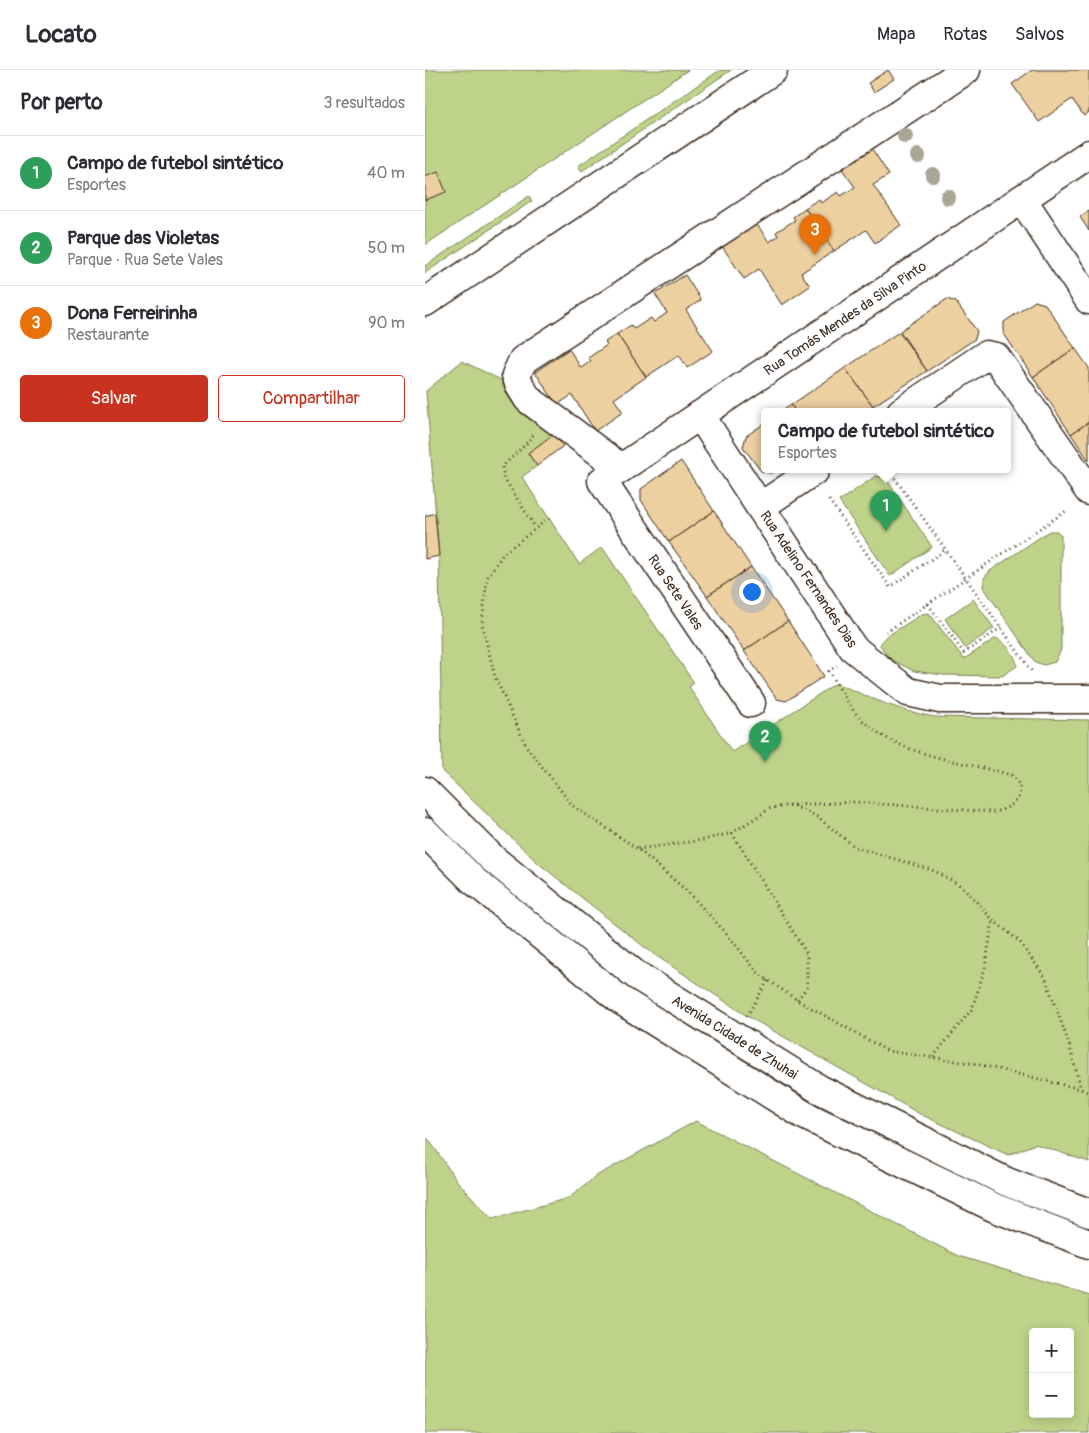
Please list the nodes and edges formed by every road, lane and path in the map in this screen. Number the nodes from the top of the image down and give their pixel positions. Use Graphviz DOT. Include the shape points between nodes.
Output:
graph roads {
  1 [pos="773,70"];
  2 [pos="966,70"];
  3 [pos="1089,154"];
  4 [pos="1022,199"];
  5 [pos="1089,300"];
  6 [pos="425,302"];
  7 [pos="907,408"];
  8 [pos="700,415"];
  9 [pos="811,473"];
  10 [pos="891,473"];
  11 [pos="611,474"];
  12 [pos="1089,491"];
  13 [pos="829,500"];
  14 [pos="760,507"];
  15 [pos="1066,511"];
  16 [pos="549,518"];
  17 [pos="945,550"];
  18 [pos="966,578"];
  19 [pos="928,604"];
  20 [pos="1002,628"];
  21 [pos="886,632"];
  22 [pos="841,663"];
  23 [pos="1035,676"];
  24 [pos="1089,699"];
  25 [pos="751,703"];
  26 [pos="425,791"];
  27 [pos="792,805"];
  28 [pos="425,832"];
  29 [pos="732,833"];
  30 [pos="638,849"];
  31 [pos="993,920"];
  32 [pos="768,980"];
  33 [pos="797,1000"];
  34 [pos="747,1016"];
  35 [pos="933,1058"];
  36 [pos="1081,1089"];
  37 [pos="1089,1093"];
  38 [pos="1089,1213"];
  39 [pos="1089,1244"];
  1 -- 6 [label="street"];
  2 -- 11 [label="street, Rua Sete Vales" via="523,360 516,375 528,399"];
  3 -- 4 [label="street, Rua Tomás Mendes da Silva Pinto"];
  4 -- 5 [label="street"];
  4 -- 8 [label="street, Rua Tomás Mendes da Silva Pinto"];
  7 -- 12 [label="street" via="986,355 996,357"];
  8 -- 11 [label="street, Rua Tomás Mendes da Silva Pinto"];
  8 -- 14 [label="street"];
  9 -- 14 [label="street, Rua Adelino Fernandes Dias"];
  10 -- 17 [label="path"];
  11 -- 25 [label="street, Rua Sete Vales"];
  13 -- 17 [label="path" via="890,587"];
  14 -- 24 [label="street, Rua Adelino Fernandes Dias" via="853,648 908,692 940,699"];
  15 -- 18 [label="path"];
  16 -- 30 [label="path" via="503,554 487,578 482,624 495,677 526,746 573,806"];
  17 -- 18 [label="path"];
  18 -- 19 [label="path"];
  18 -- 20 [label="path"];
  19 -- 20 [label="path" via="964,653"];
  19 -- 21 [label="path"];
  20 -- 23 [label="path"];
  22 -- 27 [label="path" via="829,671 858,716 883,736 933,757 1011,775 1019,784 1019,794 1005,810 993,812 854,802"];
  26 -- 38 [label="street, Avenida Cidade de Zhuhai" via="493,859 636,975 819,1090 1007,1182"];
  27 -- 29 [label="path" via="771,808"];
  27 -- 31 [label="path" via="816,816 855,847 935,871 963,886"];
  28 -- 39 [label="street" via="473,880 619,999 804,1115 995,1208"];
  29 -- 30 [label="path"];
  29 -- 33 [label="path" via="807,954 807,987"];
  30 -- 32 [label="path" via="688,892 759,974"];
  31 -- 35 [label="path" via="985,968 971,1010"];
  31 -- 36 [label="path" via="1019,941 1045,977"];
  32 -- 33 [label="path"];
  32 -- 34 [label="path"];
  33 -- 35 [label="path" via="888,1051"];
  35 -- 36 [label="path" via="976,1064"];
  36 -- 37 [label="path"];
}
